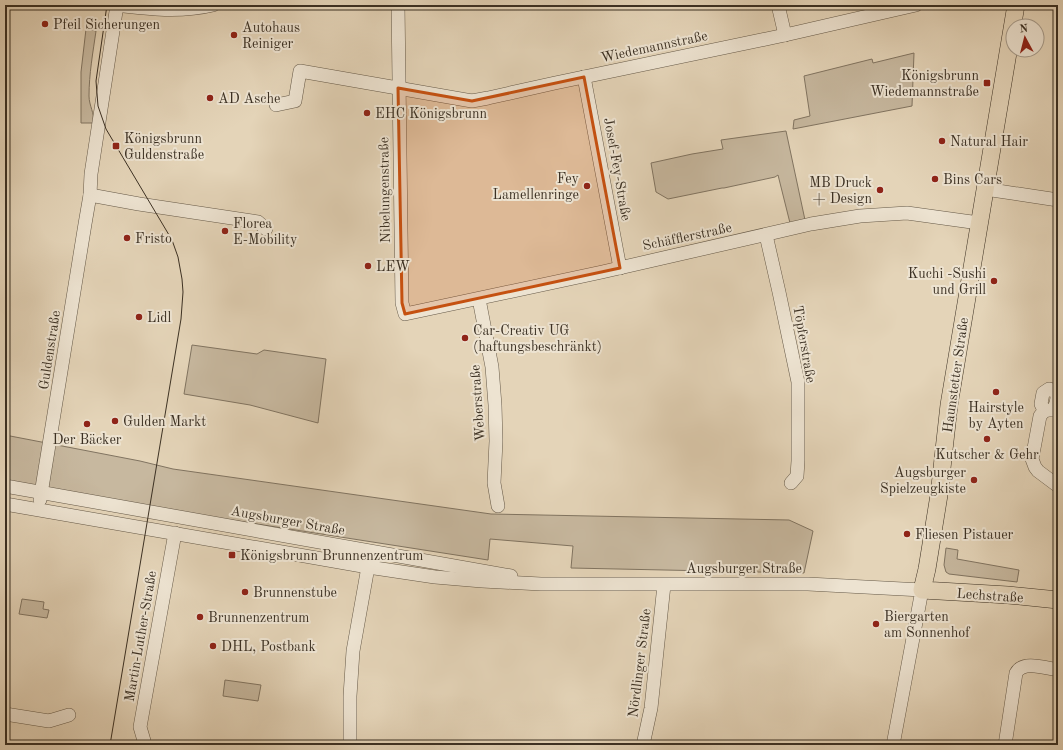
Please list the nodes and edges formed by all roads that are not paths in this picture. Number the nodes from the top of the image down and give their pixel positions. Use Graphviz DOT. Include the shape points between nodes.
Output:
graph roads {
  1 [pos="117,5"];
  2 [pos="212,5"];
  3 [pos="398,5"];
  4 [pos="778,5"];
  5 [pos="916,5"];
  6 [pos="1016,5"];
  7 [pos="784,35"];
  8 [pos="584,77"];
  9 [pos="398,88"];
  10 [pos="276,104"];
  11 [pos="985,189"];
  12 [pos="90,195"];
  13 [pos="1058,200"];
  14 [pos="979,223"];
  15 [pos="266,228"];
  16 [pos="766,235"];
  17 [pos="620,268"];
  18 [pos="479,299"];
  19 [pos="405,314"];
  20 [pos="1045,410"];
  21 [pos="791,483"];
  22 [pos="5,486"];
  23 [pos="1058,486"];
  24 [pos="41,493"];
  25 [pos="5,504"];
  26 [pos="498,506"];
  27 [pos="38,510"];
  28 [pos="175,533"];
  29 [pos="368,567"];
  30 [pos="566,584"];
  31 [pos="664,584"];
  32 [pos="922,590"];
  33 [pos="1058,600"];
  34 [pos="1058,670"];
  35 [pos="5,714"];
  36 [pos="70,715"];
  37 [pos="145,744"];
  38 [pos="350,745"];
  39 [pos="643,745"];
  40 [pos="894,745"];
  41 [pos="1004,745"];
  1 -- 2 [label="street" via="166,11"];
  1 -- 12 [label="street, Guldenstraße"];
  3 -- 9 [label="street, Nibelungenstraße"];
  4 -- 7 [label="street"];
  5 -- 7 [label="street, Wiedemannstraße"];
  6 -- 11 [label="main road, Haunstetter Straße"];
  7 -- 8 [label="street, Wiedemannstraße"];
  8 -- 9 [label="street, Wiedemannstraße" via="472,101"];
  8 -- 17 [label="street, Josef-Fey-Straße"];
  9 -- 10 [label="street" via="300,71 295,101"];
  9 -- 19 [label="street, Nibelungenstraße" via="402,304"];
  11 -- 13 [label="street"];
  11 -- 14 [label="main road, Haunstetter Straße"];
  12 -- 15 [label="street" via="258,222"];
  12 -- 24 [label="street, Guldenstraße"];
  14 -- 16 [label="street, Schäfflerstraße" via="907,213 860,216"];
  14 -- 32 [label="main road, Haunstetter Straße"];
  16 -- 17 [label="street, Schäfflerstraße"];
  16 -- 21 [label="street, Töpferstraße" via="798,382 798,462 797,476"];
  17 -- 18 [label="street, Schäfflerstraße"];
  18 -- 19 [label="street, Schäfflerstraße"];
  18 -- 26 [label="street, Weberstraße" via="492,367 496,449 494,483"];
  20 -- 23 [label="street" via="1040,416 1032,459 1038,471"];
  22 -- 24 [label="street, Augsburger Straße"];
  24 -- 27 [label="street, Guldenstraße"];
  24 -- 30 [label="street, Augsburger Straße"];
  25 -- 27 [label="street, Augsburger Straße"];
  27 -- 28 [label="street, Augsburger Straße"];
  28 -- 29 [label="street, Augsburger Straße"];
  28 -- 37 [label="street, Martin-Luther-Straße" via="140,727"];
  29 -- 30 [label="street, Augsburger Straße" via="435,577"];
  29 -- 38 [label="street" via="353,650"];
  30 -- 31 [label="street, Augsburger Straße"];
  31 -- 32 [label="street, Augsburger Straße" via="813,584"];
  31 -- 39 [label="street, Nördlinger Straße" via="651,708"];
  32 -- 33 [label="main road, Lechstraße"];
  32 -- 40 [label="street, Haunstetter Straße"];
  34 -- 41 [label="street" via="1027,665 1018,670"];
  35 -- 36 [label="street" via="50,721"];
}
